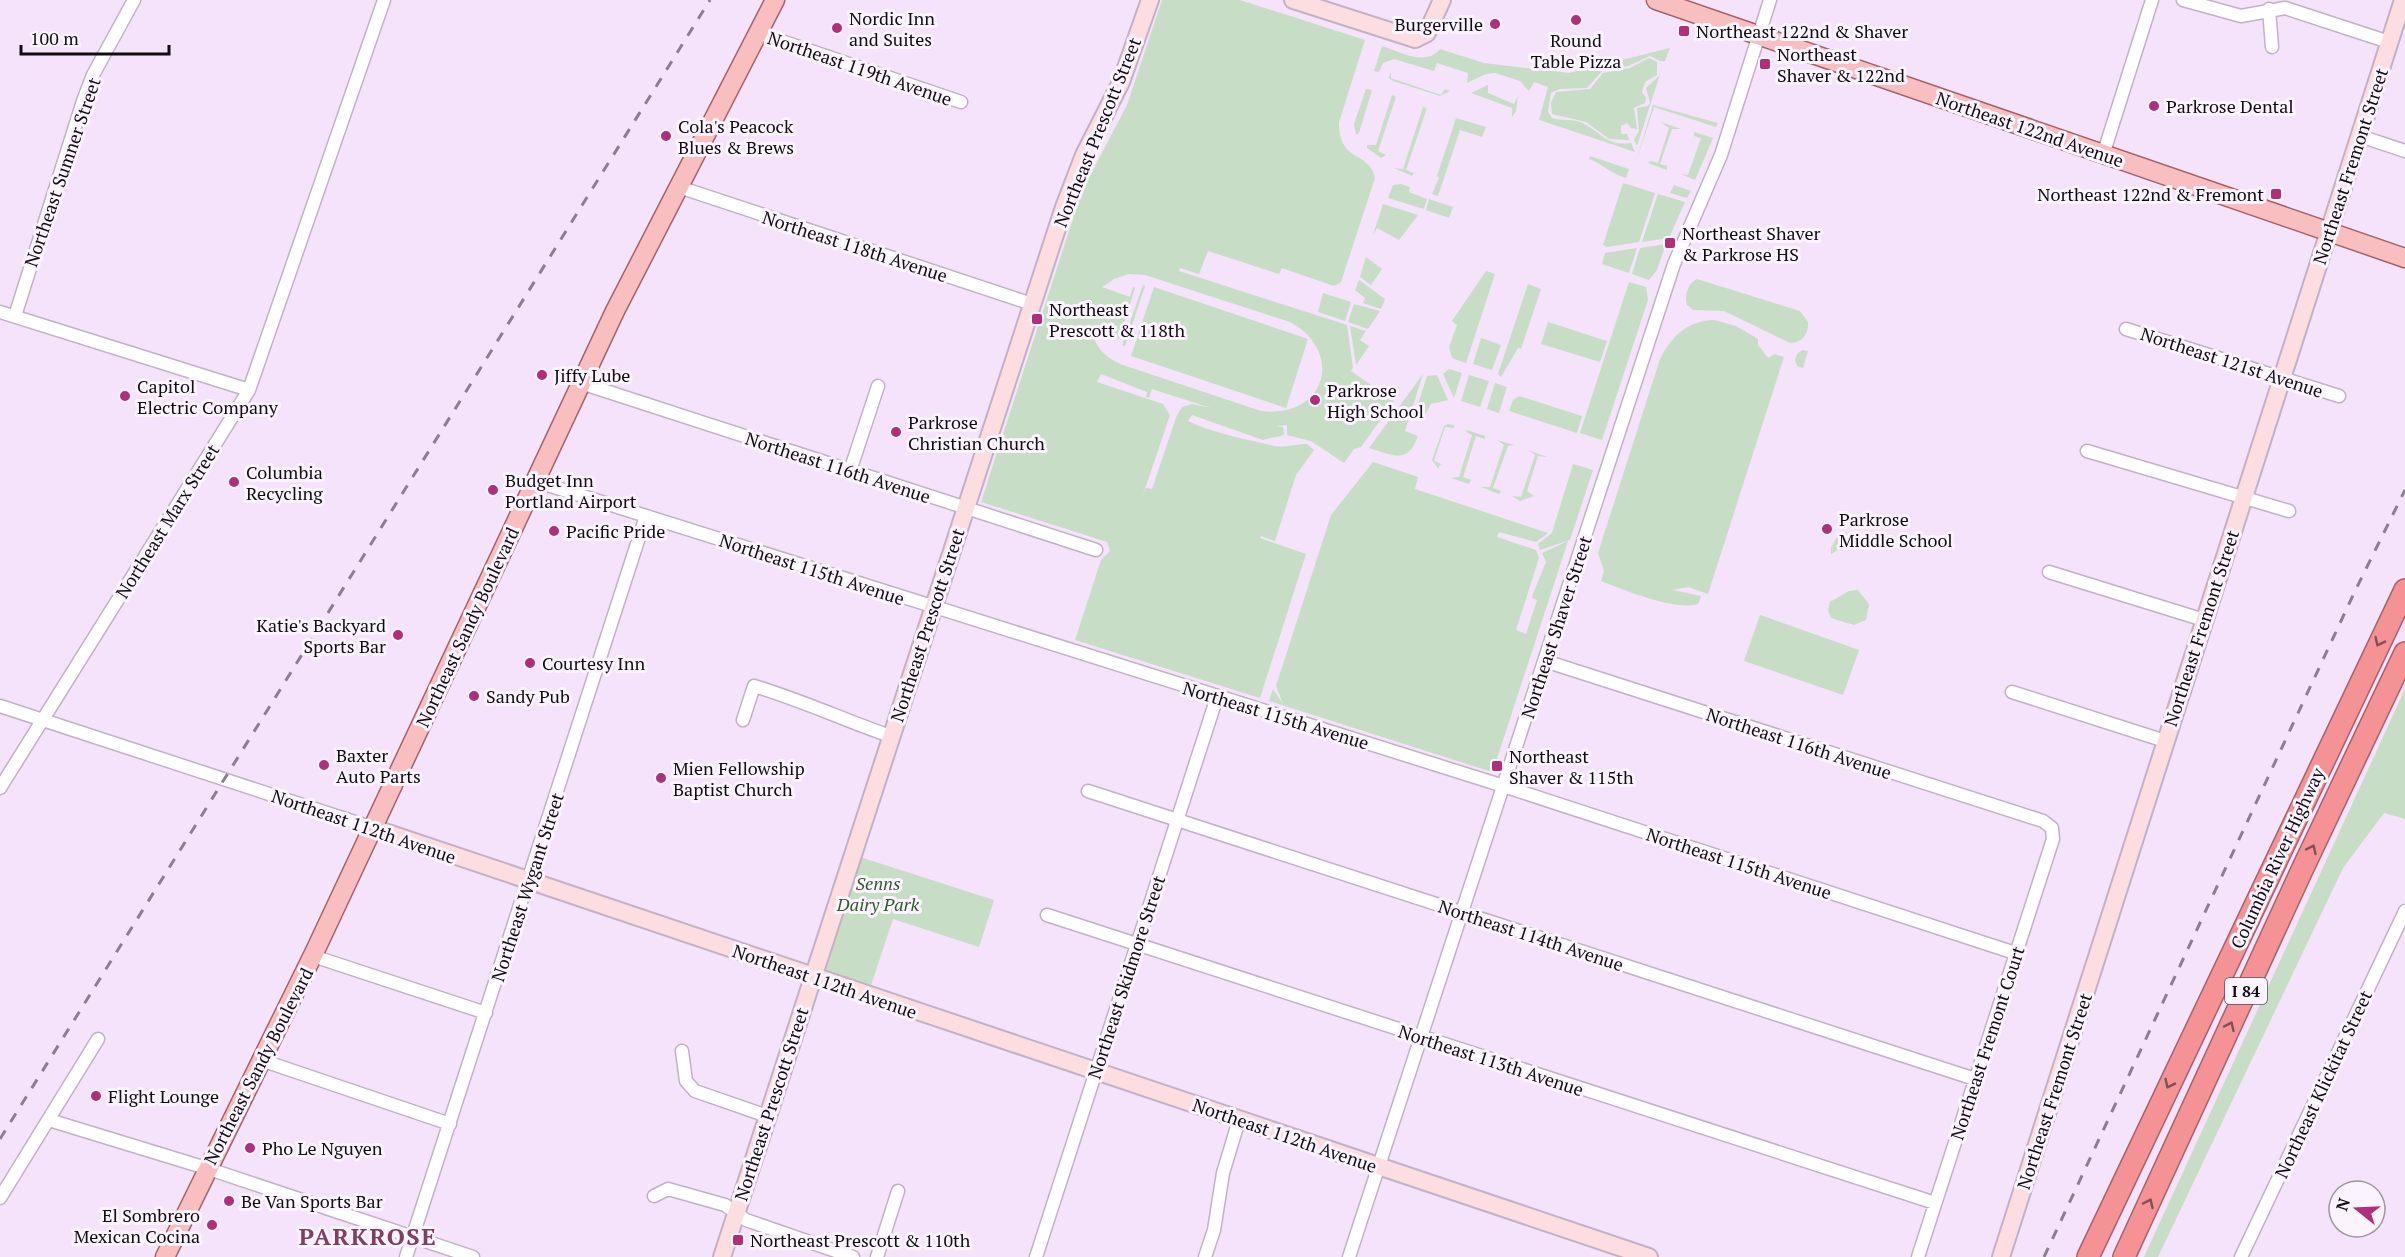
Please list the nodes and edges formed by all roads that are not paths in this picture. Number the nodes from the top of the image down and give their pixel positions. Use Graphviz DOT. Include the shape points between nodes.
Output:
graph roads {
  1 [pos="134,0"];
  2 [pos="384,0"];
  3 [pos="775,0"];
  4 [pos="1150,0"];
  5 [pos="1293,0"];
  6 [pos="1442,0"];
  7 [pos="1656,0"];
  8 [pos="1770,0"];
  9 [pos="2152,0"];
  10 [pos="2183,0"];
  11 [pos="2403,0"];
  12 [pos="2269,9"];
  13 [pos="758,33"];
  14 [pos="1760,35"];
  15 [pos="2390,42"];
  16 [pos="2272,47"];
  17 [pos="961,102"];
  18 [pos="2360,136"];
  19 [pos="2405,151"];
  20 [pos="2103,154"];
  21 [pos="679,187"];
  22 [pos="2329,232"];
  23 [pos="2405,258"];
  24 [pos="1032,304"];
  25 [pos="0,312"];
  26 [pos="15,316"];
  27 [pos="2126,329"];
  28 [pos="2282,377"];
  29 [pos="580,383"];
  30 [pos="878,386"];
  31 [pos="249,390"];
  32 [pos="2339,396"];
  33 [pos="2087,451"];
  34 [pos="849,471"];
  35 [pos="535,482"];
  36 [pos="2243,498"];
  37 [pos="966,507"];
  38 [pos="2289,511"];
  39 [pos="646,516"];
  40 [pos="1096,550"];
  41 [pos="2049,572"];
  42 [pos="2405,590"];
  43 [pos="933,608"];
  44 [pos="2204,620"];
  45 [pos="2405,653"];
  46 [pos="1545,661"];
  47 [pos="2012,692"];
  48 [pos="1217,697"];
  49 [pos="0,706"];
  50 [pos="43,720"];
  51 [pos="743,720"];
  52 [pos="890,736"];
  53 [pos="2165,741"];
  54 [pos="1504,786"];
  55 [pos="0,788"];
  56 [pos="1088,790"];
  57 [pos="1178,820"];
  58 [pos="372,828"];
  59 [pos="2052,828"];
  60 [pos="529,881"];
  61 [pos="2405,911"];
  62 [pos="1462,913"];
  63 [pos="1047,915"];
  64 [pos="1137,944"];
  65 [pos="2016,953"];
  66 [pos="313,956"];
  67 [pos="813,977"];
  68 [pos="486,1013"];
  69 [pos="1420,1037"];
  70 [pos="98,1039"];
  71 [pos="682,1051"];
  72 [pos="261,1060"];
  73 [pos="1095,1071"];
  74 [pos="1975,1079"];
  75 [pos="767,1116"];
  76 [pos="49,1120"];
  77 [pos="1239,1120"];
  78 [pos="450,1124"];
  79 [pos="1379,1167"];
  80 [pos="206,1168"];
  81 [pos="898,1191"];
  82 [pos="654,1196"];
  83 [pos="0,1198"];
  84 [pos="1935,1203"];
  85 [pos="736,1213"];
  86 [pos="413,1237"];
  87 [pos="165,1257"];
  88 [pos="406,1257"];
  89 [pos="473,1257"];
  90 [pos="722,1257"];
  91 [pos="853,1257"];
  92 [pos="877,1257"];
  93 [pos="1036,1257"];
  94 [pos="1205,1257"];
  95 [pos="1350,1257"];
  96 [pos="1649,1257"];
  97 [pos="1918,1257"];
  98 [pos="2001,1257"];
  99 [pos="2088,1257"];
  100 [pos="2124,1257"];
  101 [pos="2241,1257"];
  1 -- 26 [label="street, Northeast Sumner Street" via="83,101"];
  2 -- 31 [label="street, Northeast Marx Street"];
  3 -- 13 [label="main road, Northeast Sandy Boulevard"];
  4 -- 24 [label="street, Northeast Prescott Street" via="1121,82 1077,171"];
  5 -- 6 [label="street" via="1409,38 1423,37"];
  7 -- 14 [label="main road, Northeast 122nd Avenue"];
  8 -- 14 [label="street, Northeast Shaver Street"];
  9 -- 20 [label="street"];
  10 -- 12 [label="street" via="2241,16"];
  11 -- 15 [label="street, Northeast Fremont Street"];
  12 -- 15 [label="street" via="2295,10"];
  12 -- 16 [label="street"];
  13 -- 17 [label="street, Northeast 119th Avenue"];
  13 -- 21 [label="main road, Northeast Sandy Boulevard"];
  14 -- 20 [label="main road, Northeast 122nd Avenue"];
  14 -- 46 [label="street, Northeast Shaver Street" via="1721,155 1677,255"];
  15 -- 18 [label="street, Northeast Fremont Street"];
  18 -- 19 [label="street"];
  18 -- 22 [label="street, Northeast Fremont Street"];
  20 -- 22 [label="main road, Northeast 122nd Avenue"];
  21 -- 24 [label="street, Northeast 118th Avenue"];
  21 -- 29 [label="main road, Northeast Sandy Boulevard"];
  22 -- 23 [label="main road, Northeast 122nd Avenue"];
  22 -- 28 [label="street, Northeast Fremont Street"];
  24 -- 37 [label="street, Northeast Prescott Street"];
  25 -- 26 [label="street"];
  26 -- 31 [label="street"];
  27 -- 28 [label="street, Northeast 121st Avenue"];
  28 -- 32 [label="street, Northeast 121st Avenue"];
  28 -- 36 [label="street, Northeast Fremont Street"];
  29 -- 34 [label="street, Northeast 116th Avenue"];
  29 -- 35 [label="main road, Northeast Sandy Boulevard"];
  30 -- 34 [label="street"];
  31 -- 50 [label="street, Northeast Marx Street"];
  33 -- 36 [label="street"];
  34 -- 37 [label="street, Northeast 116th Avenue"];
  35 -- 39 [label="street, Northeast 115th Avenue"];
  35 -- 58 [label="main road, Northeast Sandy Boulevard"];
  36 -- 38 [label="street"];
  36 -- 44 [label="street, Northeast Fremont Street"];
  37 -- 40 [label="street, Northeast 116th Avenue"];
  37 -- 43 [label="street, Northeast Prescott Street"];
  39 -- 43 [label="street, Northeast 115th Avenue"];
  39 -- 60 [label="street, Northeast Wygant Street"];
  41 -- 44 [label="street"];
  42 -- 99 [label="highway, Columbia River Highway / I 84, one-way"];
  43 -- 48 [label="street, Northeast 115th Avenue"];
  43 -- 52 [label="street, Northeast Prescott Street"];
  44 -- 53 [label="street, Northeast Fremont Street"];
  100 -- 45 [label="highway, Columbia River Highway / I 84, one-way"];
  46 -- 54 [label="street, Northeast Shaver Street"];
  46 -- 59 [label="street, Northeast 116th Avenue" via="2043,821"];
  47 -- 53 [label="street"];
  48 -- 54 [label="street, Northeast 115th Avenue"];
  48 -- 57 [label="street, Northeast Skidmore Street"];
  49 -- 50 [label="street, Northeast 112th Avenue"];
  50 -- 55 [label="street, Northeast Marx Street"];
  50 -- 58 [label="street, Northeast 112th Avenue"];
  51 -- 52 [label="street" via="754,686"];
  52 -- 67 [label="street, Northeast Prescott Street"];
  53 -- 98 [label="street, Northeast Fremont Street"];
  54 -- 62 [label="street, Northeast Shaver Street"];
  54 -- 65 [label="street, Northeast 115th Avenue"];
  56 -- 57 [label="street, Northeast 114th Avenue"];
  57 -- 62 [label="street, Northeast 114th Avenue"];
  57 -- 64 [label="street, Northeast Skidmore Street"];
  58 -- 60 [label="street, Northeast 112th Avenue"];
  58 -- 66 [label="main road, Northeast Sandy Boulevard"];
  59 -- 65 [label="street, Northeast Fremont Court" via="2053,839"];
  60 -- 67 [label="street, Northeast 112th Avenue"];
  60 -- 68 [label="street, Northeast Wygant Street"];
  61 -- 101 [label="street, Northeast Klickitat Street"];
  62 -- 69 [label="street, Northeast Shaver Street"];
  62 -- 74 [label="street, Northeast 114th Avenue"];
  63 -- 64 [label="street, Northeast 113th Avenue"];
  64 -- 69 [label="street, Northeast 113th Avenue"];
  64 -- 73 [label="street, Northeast Skidmore Street"];
  65 -- 74 [label="street, Northeast Fremont Court"];
  66 -- 68 [label="street"];
  66 -- 72 [label="main road, Northeast Sandy Boulevard"];
  67 -- 73 [label="street, Northeast 112th Avenue"];
  67 -- 75 [label="street, Northeast Prescott Street"];
  68 -- 78 [label="street, Northeast Wygant Street"];
  69 -- 79 [label="street, Northeast Shaver Street"];
  69 -- 84 [label="street, Northeast 113th Avenue"];
  70 -- 76 [label="street"];
  71 -- 75 [label="street" via="687,1081 695,1091"];
  72 -- 78 [label="street"];
  72 -- 80 [label="main road, Northeast Sandy Boulevard"];
  73 -- 77 [label="street, Northeast 112th Avenue"];
  73 -- 93 [label="street, Northeast Skidmore Street"];
  74 -- 84 [label="street, Northeast Fremont Court"];
  75 -- 85 [label="street, Northeast Prescott Street"];
  76 -- 80 [label="street"];
  76 -- 83 [label="street"];
  77 -- 79 [label="street, Northeast 112th Avenue"];
  77 -- 94 [label="street" via="1222,1173 1214,1230"];
  78 -- 86 [label="street, Northeast Wygant Street"];
  79 -- 95 [label="street, Northeast Shaver Street"];
  79 -- 96 [label="street, Northeast 112th Avenue"];
  80 -- 86 [label="street"];
  80 -- 87 [label="main road, Northeast Sandy Boulevard"];
  81 -- 92 [label="street"];
  82 -- 85 [label="street" via="668,1189 725,1205"];
  84 -- 97 [label="street, Northeast Fremont Court"];
  85 -- 90 [label="street, Northeast Prescott Street"];
  85 -- 91 [label="street" via="746,1220"];
  86 -- 88 [label="street, Northeast Wygant Street"];
  86 -- 89 [label="street"];
}
